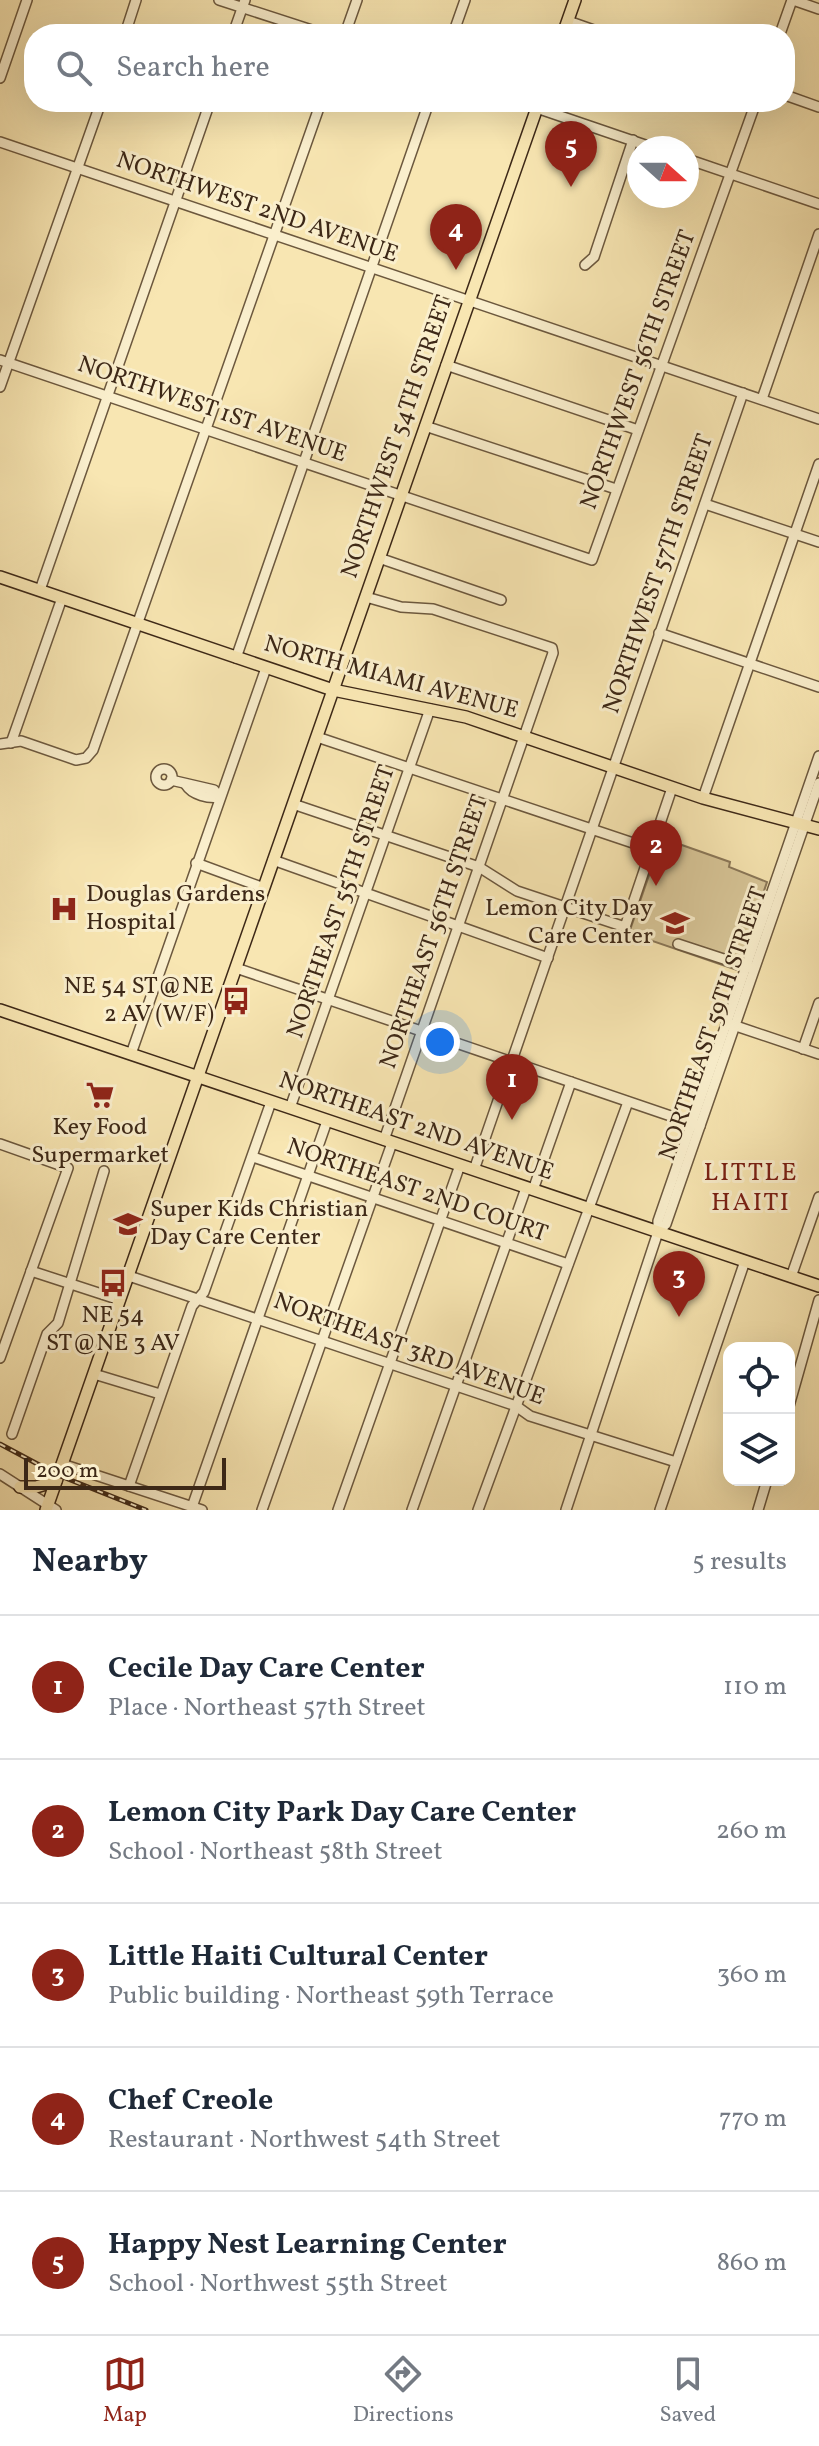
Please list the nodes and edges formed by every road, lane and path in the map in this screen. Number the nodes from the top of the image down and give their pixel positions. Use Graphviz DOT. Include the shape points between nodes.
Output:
graph roads {
  1 [pos="27,0"];
  2 [pos="136,0"];
  3 [pos="219,0"];
  4 [pos="357,0"];
  5 [pos="465,0"];
  6 [pos="575,0"];
  7 [pos="792,0"];
  8 [pos="244,4"];
  9 [pos="819,9"];
  10 [pos="568,21"];
  11 [pos="128,24"];
  12 [pos="237,24"];
  13 [pos="297,24"];
  14 [pos="349,24"];
  15 [pos="457,24"];
  16 [pos="567,24"];
  17 [pos="577,24"];
  18 [pos="784,24"];
  19 [pos="0,78"];
  20 [pos="795,99"];
  21 [pos="819,107"];
  22 [pos="98,112"];
  23 [pos="206,112"];
  24 [pos="317,112"];
  25 [pos="426,112"];
  26 [pos="535,112"];
  27 [pos="557,112"];
  28 [pos="752,112"];
  29 [pos="627,138"];
  30 [pos="0,142"];
  31 [pos="627,158"];
  32 [pos="699,163"];
  33 [pos="78,168"];
  34 [pos="730,174"];
  35 [pos="175,202"];
  36 [pos="819,204"];
  37 [pos="819,234"];
  38 [pos="273,235"];
  39 [pos="585,265"];
  40 [pos="372,268"];
  41 [pos="468,300"];
  42 [pos="4,362"];
  43 [pos="446,365"];
  44 [pos="663,366"];
  45 [pos="0,387"];
  46 [pos="743,393"];
  47 [pos="107,396"];
  48 [pos="762,399"];
  49 [pos="819,419"];
  50 [pos="425,426"];
  51 [pos="206,429"];
  52 [pos="638,430"];
  53 [pos="302,463"];
  54 [pos="819,464"];
  55 [pos="616,489"];
  56 [pos="401,495"];
  57 [pos="705,504"];
  58 [pos="794,533"];
  59 [pos="819,542"];
  60 [pos="379,558"];
  61 [pos="592,560"];
  62 [pos="0,577"];
  63 [pos="40,590"];
  64 [pos="366,597"];
  65 [pos="62,598"];
  66 [pos="501,600"];
  67 [pos="138,624"];
  68 [pos="659,633"];
  69 [pos="236,658"];
  70 [pos="750,665"];
  71 [pos="266,668"];
  72 [pos="819,687"];
  73 [pos="333,690"];
  74 [pos="430,709"];
  75 [pos="317,737"];
  76 [pos="524,737"];
  77 [pos="11,743"];
  78 [pos="0,744"];
  79 [pos="819,756"];
  80 [pos="410,767"];
  81 [pos="613,768"];
  82 [pos="171,780"];
  83 [pos="819,783"];
  84 [pos="672,788"];
  85 [pos="220,797"];
  86 [pos="703,798"];
  87 [pos="503,799"];
  88 [pos="293,804"];
  89 [pos="800,825"];
  90 [pos="593,829"];
  91 [pos="819,829"];
  92 [pos="386,835"];
  93 [pos="651,849"];
  94 [pos="273,860"];
  95 [pos="196,863"];
  96 [pos="479,867"];
  97 [pos="264,888"];
  98 [pos="366,894"];
  99 [pos="566,907"];
  100 [pos="460,926"];
  101 [pos="678,944"];
  102 [pos="548,958"];
  103 [pos="236,968"];
  104 [pos="750,968"];
  105 [pos="329,999"];
  106 [pos="819,1003"];
  107 [pos="0,1010"];
  108 [pos="731,1025"];
  109 [pos="421,1032"];
  110 [pos="803,1049"];
  111 [pos="131,1054"];
  112 [pos="819,1054"];
  113 [pos="513,1061"];
  114 [pos="198,1077"];
  115 [pos="571,1082"];
  116 [pos="271,1102"];
  117 [pos="628,1102"];
  118 [pos="290,1108"];
  119 [pos="327,1121"];
  120 [pos="696,1124"];
  121 [pos="388,1141"];
  122 [pos="0,1144"];
  123 [pos="253,1157"];
  124 [pos="460,1165"];
  125 [pos="474,1170"];
  126 [pos="104,1171"];
  127 [pos="308,1176"];
  128 [pos="530,1189"];
  129 [pos="373,1196"];
  130 [pos="819,1197"];
  131 [pos="590,1209"];
  132 [pos="440,1221"];
  133 [pos="658,1232"];
  134 [pos="507,1242"];
  135 [pos="745,1261"];
  136 [pos="568,1264"];
  137 [pos="31,1271"];
  138 [pos="129,1276"];
  139 [pos="791,1277"];
  140 [pos="70,1283"];
  141 [pos="819,1286"];
  142 [pos="198,1298"];
  143 [pos="120,1300"];
  144 [pos="819,1300"];
  145 [pos="260,1318"];
  146 [pos="322,1339"];
  147 [pos="0,1358"];
  148 [pos="389,1362"];
  149 [pos="94,1374"];
  150 [pos="456,1385"];
  151 [pos="795,1385"];
  152 [pos="160,1394"];
  153 [pos="516,1406"];
  154 [pos="12,1434"];
  155 [pos="591,1434"];
  156 [pos="676,1462"];
  157 [pos="62,1464"];
  158 [pos="0,1474"];
  159 [pos="56,1481"];
  160 [pos="129,1486"];
  161 [pos="765,1486"];
  162 [pos="20,1487"];
  163 [pos="50,1508"];
  164 [pos="197,1508"];
  165 [pos="262,1510"];
  166 [pos="338,1510"];
  167 [pos="412,1510"];
  168 [pos="478,1510"];
  169 [pos="566,1510"];
  170 [pos="660,1510"];
  171 [pos="758,1510"];
  1 -- 19 [label="street"];
  2 -- 11 [label="street"];
  3 -- 8 [label="street"];
  4 -- 14 [label="street"];
  5 -- 15 [label="street"];
  6 -- 10 [label="main road"];
  7 -- 9 [label="street"];
  7 -- 18 [label="street"];
  8 -- 12 [label="street"];
  8 -- 13 [label="street"];
  10 -- 16 [label="main road"];
  10 -- 17 [label="street"];
  20 -- 21 [label="street"];
  22 -- 33 [label="street"];
  23 -- 35 [label="street"];
  24 -- 38 [label="street"];
  25 -- 40 [label="street"];
  26 -- 41 [label="main road, NORTHWEST 54TH STREET"];
  27 -- 29 [label="street"];
  28 -- 34 [label="street, NORTHWEST 56TH STREET"];
  30 -- 33 [label="street, NORTHWEST 2ND AVENUE"];
  31 -- 39 [label="street" via="594,257"];
  32 -- 34 [label="street"];
  33 -- 35 [label="street, NORTHWEST 2ND AVENUE"];
  33 -- 42 [label="street"];
  34 -- 36 [label="street"];
  34 -- 44 [label="street, NORTHWEST 56TH STREET"];
  35 -- 38 [label="street, NORTHWEST 2ND AVENUE"];
  35 -- 47 [label="street"];
  37 -- 48 [label="street"];
  38 -- 40 [label="street, NORTHWEST 2ND AVENUE"];
  38 -- 51 [label="street"];
  40 -- 41 [label="street, NORTHWEST 2ND AVENUE"];
  40 -- 53 [label="street"];
  41 -- 43 [label="main road, NORTHWEST 54TH STREET"];
  41 -- 44 [label="street, NORTHWEST 2ND AVENUE"];
  42 -- 45 [label="street"];
  42 -- 47 [label="street, NORTHWEST 1ST AVENUE"];
  43 -- 50 [label="main road, NORTHWEST 54TH STREET"];
  43 -- 52 [label="street"];
  44 -- 46 [label="street, NORTHWEST 2ND AVENUE"];
  44 -- 52 [label="street, NORTHWEST 56TH STREET"];
  46 -- 48 [label="street, NORTHWEST 2ND AVENUE"];
  46 -- 57 [label="street, NORTHWEST 57TH STREET"];
  47 -- 51 [label="street, NORTHWEST 1ST AVENUE"];
  47 -- 63 [label="street"];
  48 -- 49 [label="street, NORTHWEST 2ND AVENUE"];
  50 -- 55 [label="street"];
  50 -- 56 [label="main road, NORTHWEST 54TH STREET"];
  51 -- 53 [label="street, NORTHWEST 1ST AVENUE"];
  51 -- 67 [label="street"];
  52 -- 55 [label="street, NORTHWEST 56TH STREET"];
  53 -- 56 [label="street, NORTHWEST 1ST AVENUE"];
  53 -- 69 [label="street"];
  54 -- 58 [label="street"];
  55 -- 61 [label="street, NORTHWEST 56TH STREET"];
  56 -- 60 [label="main road, NORTHWEST 54TH STREET"];
  56 -- 61 [label="street, NORTHWEST 1ST AVENUE"];
  57 -- 58 [label="street"];
  57 -- 68 [label="street, NORTHWEST 57TH STREET"];
  58 -- 59 [label="street"];
  58 -- 70 [label="street"];
  60 -- 64 [label="main road, NORTHWEST 54TH STREET"];
  60 -- 66 [label="street"];
  62 -- 63 [label="main road, NORTH MIAMI AVENUE"];
  63 -- 65 [label="main road, NORTH MIAMI AVENUE"];
  64 -- 73 [label="main road, NORTHWEST 54TH STREET"];
  64 -- 76 [label="street" via="433,609 552,648"];
  65 -- 67 [label="main road, NORTH MIAMI AVENUE"];
  65 -- 77 [label="street"];
  67 -- 69 [label="main road, NORTH MIAMI AVENUE"];
  67 -- 77 [label="street" via="86,758"];
  68 -- 70 [label="street"];
  68 -- 81 [label="street, NORTHWEST 57TH STREET"];
  69 -- 71 [label="main road, NORTH MIAMI AVENUE"];
  70 -- 72 [label="street"];
  70 -- 86 [label="street"];
  71 -- 73 [label="main road, NORTH MIAMI AVENUE"];
  71 -- 85 [label="street"];
  73 -- 74 [label="main road, NORTH MIAMI AVENUE"];
  73 -- 75 [label="main road, NORTHWEST 54TH STREET"];
  74 -- 76 [label="main road, NORTH MIAMI AVENUE"];
  74 -- 80 [label="street, NORTHEAST 55TH STREET"];
  75 -- 80 [label="street"];
  75 -- 88 [label="main road, NORTHWEST 54TH STREET"];
  76 -- 81 [label="main road, NORTH MIAMI AVENUE"];
  76 -- 87 [label="street, NORTHEAST 56TH STREET"];
  77 -- 78 [label="street"];
  79 -- 89 [label="street"];
  80 -- 87 [label="street"];
  80 -- 92 [label="street, NORTHEAST 55TH STREET"];
  81 -- 84 [label="main road, NORTH MIAMI AVENUE"];
  81 -- 90 [label="street, NORTHWEST 57TH STREET"];
  82 -- 85 [label="street" via="191,782"];
  83 -- 89 [label="street"];
  84 -- 86 [label="main road, NORTH MIAMI AVENUE"];
  84 -- 93 [label="street"];
  85 -- 95 [label="street"];
  86 -- 89 [label="main road, NORTH MIAMI AVENUE"];
  87 -- 90 [label="street"];
  87 -- 96 [label="street, NORTHEAST 56TH STREET"];
  88 -- 92 [label="street"];
  88 -- 94 [label="main road, NORTHWEST 54TH STREET"];
  89 -- 91 [label="main road, NORTH MIAMI AVENUE"];
  89 -- 104 [label="street, NORTHEAST 59TH STREET"];
  90 -- 93 [label="street"];
  90 -- 99 [label="street, NORTHWEST 57TH STREET"];
  92 -- 96 [label="street"];
  92 -- 98 [label="street, NORTHEAST 55TH STREET"];
  93 -- 99 [label="street" via="625,927"];
  94 -- 97 [label="main road, NORTHWEST 54TH STREET"];
  94 -- 98 [label="street"];
  95 -- 97 [label="street"];
  95 -- 111 [label="street"];
  96 -- 99 [label="street" via="517,891"];
  96 -- 100 [label="street, NORTHEAST 56TH STREET"];
  97 -- 103 [label="main road, NORTHWEST 54TH STREET"];
  98 -- 100 [label="street"];
  98 -- 105 [label="street, NORTHEAST 55TH STREET"];
  99 -- 102 [label="street, NORTHWEST 57TH STREET"];
  100 -- 102 [label="street"];
  100 -- 109 [label="street, NORTHEAST 56TH STREET"];
  101 -- 104 [label="street"];
  102 -- 113 [label="street, NORTHWEST 57TH STREET"];
  103 -- 105 [label="street"];
  103 -- 114 [label="main road, NORTHWEST 54TH STREET"];
  104 -- 108 [label="street, NORTHEAST 59TH STREET"];
  105 -- 109 [label="street"];
  105 -- 118 [label="street, NORTHEAST 55TH STREET"];
  106 -- 110 [label="street"];
  107 -- 111 [label="main road, NORTHEAST 2ND AVENUE"];
  108 -- 110 [label="street"];
  108 -- 120 [label="street, NORTHEAST 59TH STREET"];
  109 -- 113 [label="street"];
  109 -- 121 [label="street, NORTHEAST 56TH STREET"];
  110 -- 112 [label="street"];
  111 -- 114 [label="main road, NORTHEAST 2ND AVENUE"];
  113 -- 115 [label="street"];
  113 -- 125 [label="street, NORTHWEST 57TH STREET"];
  114 -- 116 [label="main road, NORTHEAST 2ND AVENUE"];
  114 -- 138 [label="main road, NORTHWEST 54TH STREET"];
  115 -- 117 [label="street"];
  115 -- 128 [label="street"];
  116 -- 118 [label="main road, NORTHEAST 2ND AVENUE"];
  116 -- 123 [label="street"];
  117 -- 120 [label="street"];
  117 -- 131 [label="street"];
  118 -- 119 [label="main road, NORTHEAST 2ND AVENUE"];
  119 -- 121 [label="main road, NORTHEAST 2ND AVENUE"];
  119 -- 127 [label="street"];
  120 -- 133 [label="street, NORTHEAST 59TH STREET"];
  121 -- 124 [label="main road, NORTHEAST 2ND AVENUE"];
  121 -- 129 [label="street, NORTHEAST 56TH STREET"];
  122 -- 137 [label="street" via="68,1168"];
  123 -- 127 [label="street, NORTHEAST 2ND COURT"];
  123 -- 142 [label="street"];
  124 -- 125 [label="main road, NORTHEAST 2ND AVENUE"];
  124 -- 132 [label="street"];
  125 -- 128 [label="main road, NORTHEAST 2ND AVENUE"];
  126 -- 140 [label="street"];
  127 -- 129 [label="street, NORTHEAST 2ND COURT"];
  127 -- 145 [label="street"];
  128 -- 131 [label="main road, NORTHEAST 2ND AVENUE"];
  128 -- 134 [label="street"];
  129 -- 132 [label="street, NORTHEAST 2ND COURT"];
  129 -- 146 [label="street, NORTHEAST 56TH STREET"];
  130 -- 139 [label="street"];
  131 -- 133 [label="main road, NORTHEAST 2ND AVENUE"];
  131 -- 136 [label="street"];
  132 -- 134 [label="street, NORTHEAST 2ND COURT"];
  132 -- 148 [label="street"];
  133 -- 135 [label="main road, NORTHEAST 2ND AVENUE"];
  133 -- 155 [label="street, NORTHEAST 59TH STREET"];
  134 -- 136 [label="street, NORTHEAST 2ND COURT"];
  134 -- 150 [label="street"];
  135 -- 139 [label="main road, NORTHEAST 2ND AVENUE"];
  135 -- 156 [label="street"];
  136 -- 153 [label="street"];
  137 -- 140 [label="street"];
  137 -- 147 [label="street"];
  138 -- 142 [label="street, NORTHEAST 3RD AVENUE"];
  138 -- 143 [label="main road, NORTHWEST 54TH STREET"];
  139 -- 141 [label="main road, NORTHEAST 2ND AVENUE"];
  140 -- 143 [label="street"];
  140 -- 154 [label="street"];
  142 -- 145 [label="street, NORTHEAST 3RD AVENUE"];
  142 -- 152 [label="street"];
  143 -- 149 [label="main road, NORTHWEST 54TH STREET"];
  144 -- 151 [label="street"];
  145 -- 146 [label="street, NORTHEAST 3RD AVENUE"];
  145 -- 164 [label="street"];
  146 -- 148 [label="street, NORTHEAST 3RD AVENUE"];
  146 -- 165 [label="street, NORTHEAST 56TH STREET"];
  148 -- 150 [label="street, NORTHEAST 3RD AVENUE"];
  148 -- 166 [label="street"];
  149 -- 152 [label="street"];
  149 -- 157 [label="main road, NORTHWEST 54TH STREET"];
  150 -- 153 [label="street, NORTHEAST 3RD AVENUE"];
  150 -- 167 [label="street"];
  152 -- 160 [label="street"];
  153 -- 155 [label="street, NORTHEAST 3RD AVENUE" via="530,1416"];
  153 -- 168 [label="street"];
  155 -- 156 [label="street, NORTHEAST 3RD AVENUE"];
  155 -- 169 [label="street, NORTHEAST 59TH STREET"];
  156 -- 170 [label="street"];
  157 -- 159 [label="main road, NORTHWEST 54TH STREET"];
  157 -- 160 [label="street"];
  158 -- 162 [label="street"];
  159 -- 162 [label="main road"];
  159 -- 163 [label="main road, NORTHWEST 54TH STREET"];
  160 -- 164 [label="street"];
  161 -- 171 [label="street"];
  162 -- 163 [label="street"];
}
